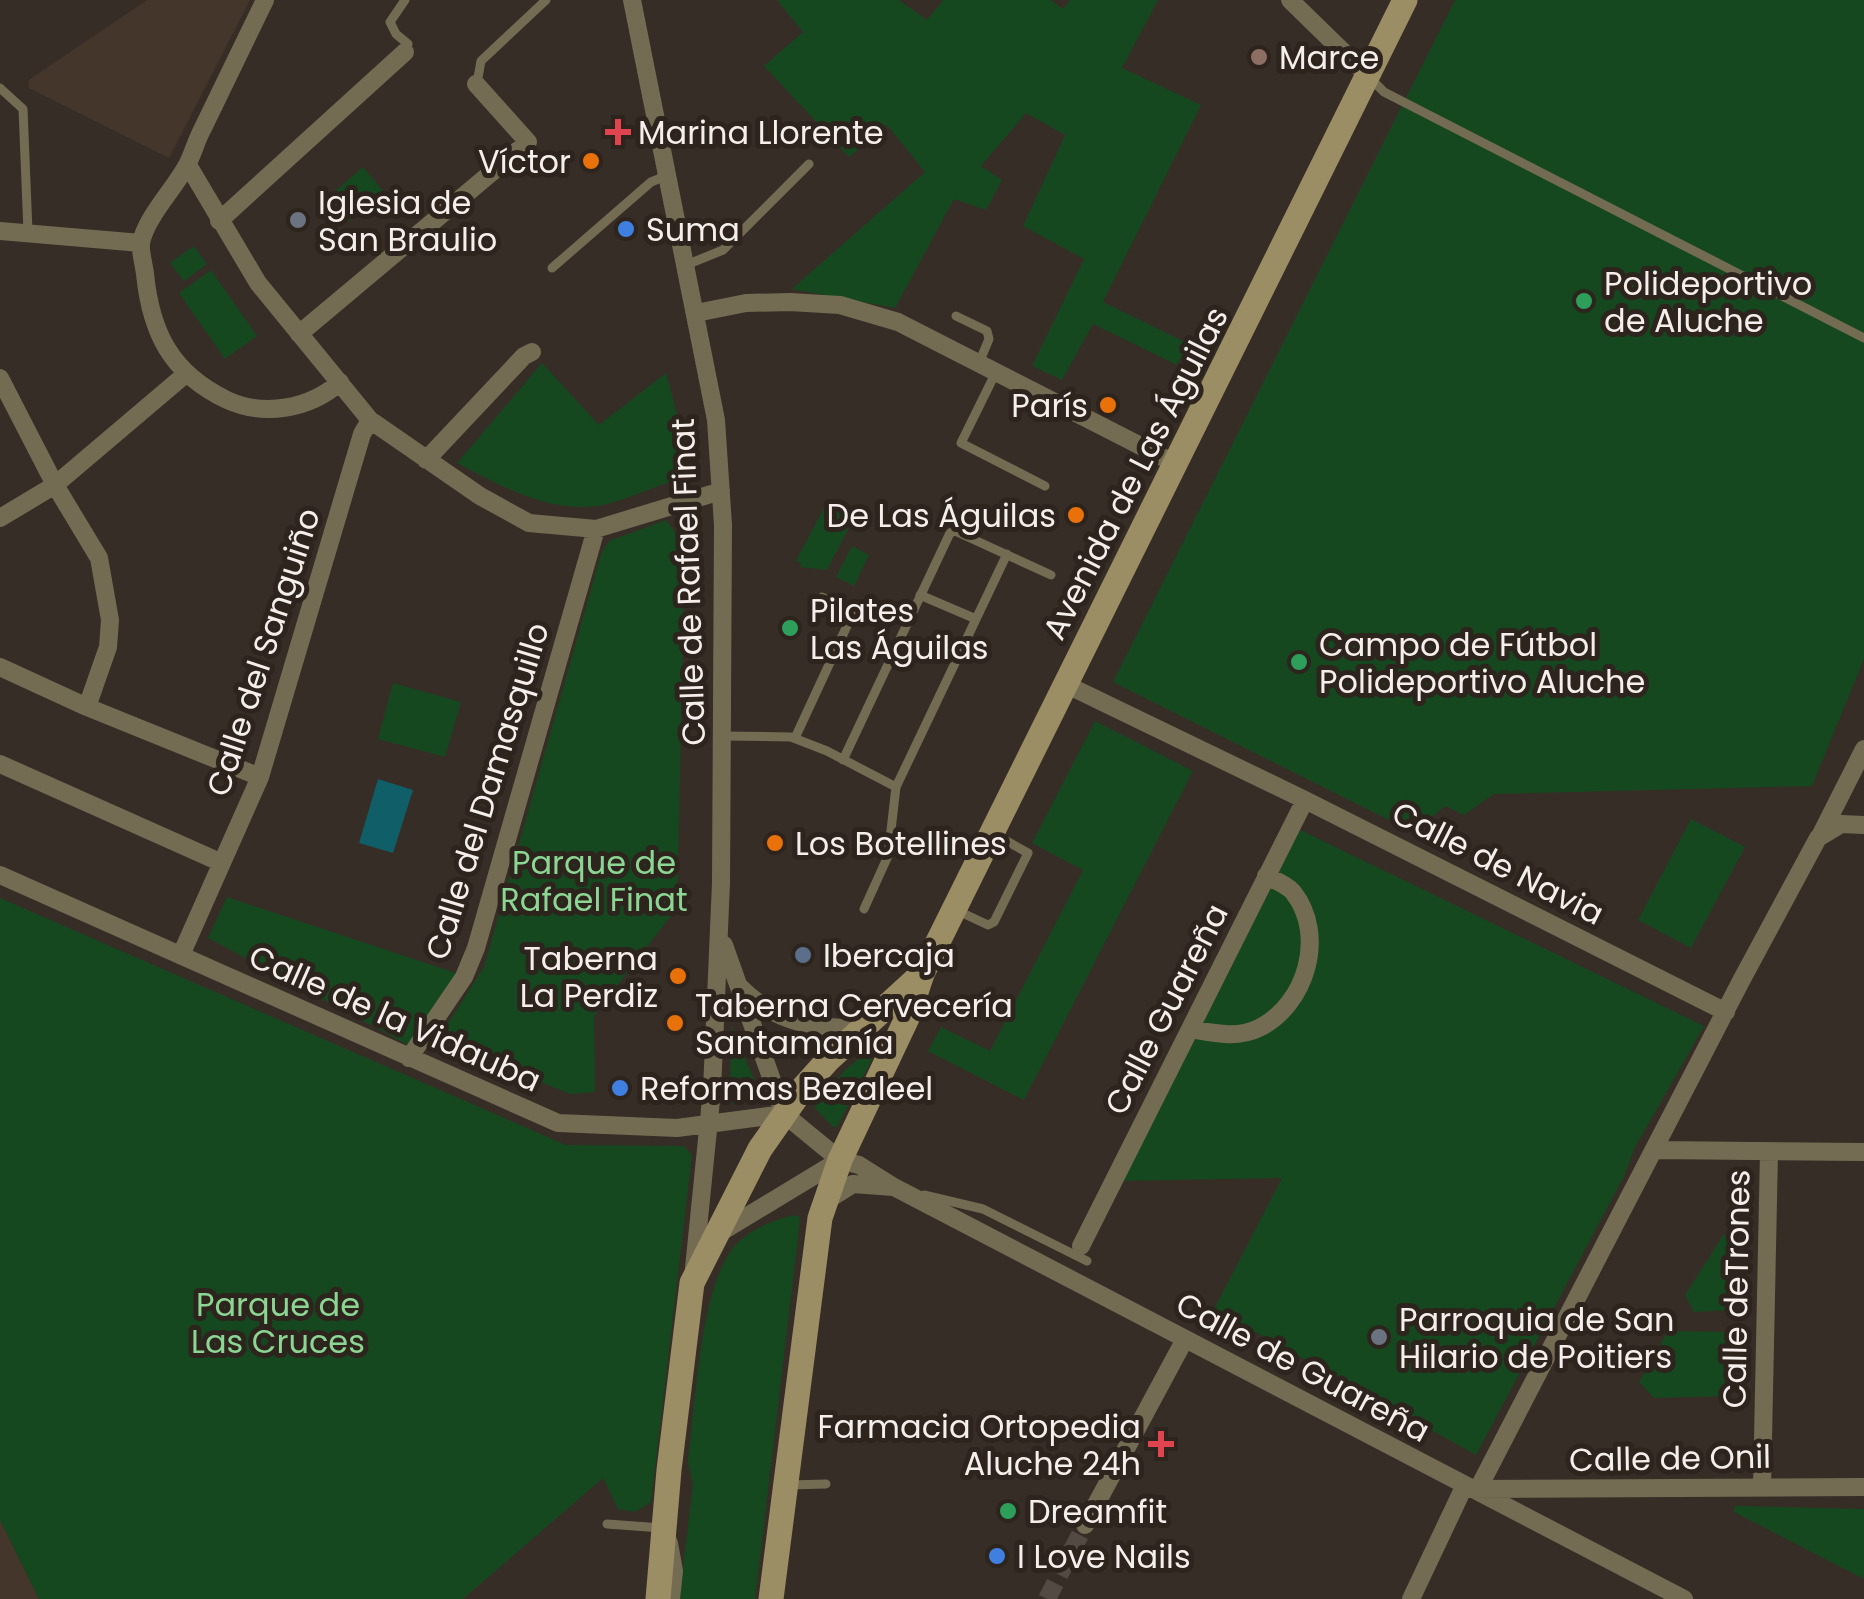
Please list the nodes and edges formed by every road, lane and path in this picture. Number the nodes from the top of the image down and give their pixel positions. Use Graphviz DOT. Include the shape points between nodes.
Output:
graph roads {
  1 [pos="265,0"];
  2 [pos="405,0"];
  3 [pos="546,0"];
  4 [pos="632,0"];
  5 [pos="1290,0"];
  6 [pos="1405,0"];
  7 [pos="405,52"];
  8 [pos="1367,75"];
  9 [pos="476,84"];
  10 [pos="0,88"];
  11 [pos="188,164"];
  12 [pos="809,164"];
  13 [pos="668,176"];
  14 [pos="218,221"];
  15 [pos="0,231"];
  16 [pos="28,232"];
  17 [pos="142,243"];
  18 [pos="686,265"];
  19 [pos="552,268"];
  20 [pos="696,313"];
  21 [pos="956,316"];
  22 [pos="299,334"];
  23 [pos="1864,338"];
  24 [pos="532,352"];
  25 [pos="979,364"];
  26 [pos="996,372"];
  27 [pos="187,373"];
  28 [pos="0,378"];
  29 [pos="340,382"];
  30 [pos="370,420"];
  31 [pos="426,460"];
  32 [pos="1176,464"];
  33 [pos="55,485"];
  34 [pos="1045,486"];
  35 [pos="721,491"];
  36 [pos="0,518"];
  37 [pos="596,529"];
  38 [pos="1007,554"];
  39 [pos="1051,575"];
  40 [pos="920,595"];
  41 [pos="822,597"];
  42 [pos="976,619"];
  43 [pos="0,667"];
  44 [pos="1065,684"];
  45 [pos="87,707"];
  46 [pos="723,736"];
  47 [pos="795,738"];
  48 [pos="1864,749"];
  49 [pos="844,760"];
  50 [pos="0,764"];
  51 [pos="260,777"];
  52 [pos="896,787"];
  53 [pos="1304,800"];
  54 [pos="1864,825"];
  55 [pos="992,832"];
  56 [pos="1818,838"];
  57 [pos="222,863"];
  58 [pos="0,875"];
  59 [pos="1266,876"];
  60 [pos="864,909"];
  61 [pos="954,909"];
  62 [pos="719,931"];
  63 [pos="181,955"];
  64 [pos="922,974"];
  65 [pos="736,982"];
  66 [pos="1726,1012"];
  67 [pos="862,1028"];
  68 [pos="1190,1029"];
  69 [pos="409,1058"];
  70 [pos="784,1114"];
  71 [pos="708,1123"];
  72 [pos="1656,1150"];
  73 [pos="1769,1152"];
  74 [pos="1864,1152"];
  75 [pos="840,1160"];
  76 [pos="894,1188"];
  77 [pos="789,1192"];
  78 [pos="822,1210"];
  79 [pos="713,1237"];
  80 [pos="1084,1254"];
  81 [pos="692,1283"];
  82 [pos="1185,1339"];
  83 [pos="826,1484"];
  84 [pos="785,1485"];
  85 [pos="1762,1487"];
  86 [pos="1864,1487"];
  87 [pos="1478,1491"];
  88 [pos="607,1524"];
  89 [pos="1086,1525"];
  90 [pos="665,1528"];
  91 [pos="658,1599"];
  92 [pos="671,1599"];
  93 [pos="770,1599"];
  94 [pos="1411,1599"];
  95 [pos="1684,1599"];
  1 -- 11 [label="street"];
  2 -- 7 [label="lane" via="390,22 408,44"];
  3 -- 9 [label="lane" via="480,61"];
  4 -- 13 [label="street, Calle de Rafael Finat"];
  5 -- 8 [label="street"];
  6 -- 8 [label="street, Avenida de Las Águilas"];
  7 -- 14 [label="street"];
  8 -- 23 [label="lane" via="1384,92"];
  8 -- 32 [label="street, Avenida de Las Águilas"];
  9 -- 22 [label="street" via="528,142"];
  10 -- 16 [label="lane" via="23,109"];
  11 -- 14 [label="street"];
  11 -- 17 [label="street"];
  12 -- 18 [label="lane" via="723,250"];
  13 -- 18 [label="street, Calle de Rafael Finat"];
  13 -- 19 [label="lane" via="651,182"];
  14 -- 22 [label="street"];
  15 -- 16 [label="street"];
  16 -- 17 [label="street"];
  17 -- 27 [label="street" via="154,327"];
  18 -- 20 [label="street, Calle de Rafael Finat"];
  20 -- 25 [label="street" via="746,303 840,304 898,322"];
  20 -- 35 [label="street, Calle de Rafael Finat"];
  21 -- 25 [label="lane" via="987,331"];
  22 -- 29 [label="street"];
  24 -- 31 [label="street"];
  25 -- 26 [label="street"];
  26 -- 32 [label="street"];
  26 -- 34 [label="lane" via="961,443"];
  27 -- 29 [label="street" via="240,406 292,408 324,397"];
  27 -- 33 [label="street"];
  28 -- 33 [label="street"];
  29 -- 30 [label="street"];
  30 -- 31 [label="street"];
  30 -- 51 [label="street, Calle del Sanguiño"];
  31 -- 37 [label="street" via="529,523"];
  32 -- 44 [label="street, Avenida de Las Águilas"];
  33 -- 36 [label="street"];
  33 -- 45 [label="street" via="99,558 106,594 108,647"];
  35 -- 37 [label="street"];
  35 -- 46 [label="street, Calle de Rafael Finat"];
  37 -- 69 [label="street, Calle del Damasquillo" via="476,948"];
  38 -- 39 [label="lane"];
  38 -- 40 [label="lane" via="950,533"];
  38 -- 42 [label="lane"];
  40 -- 42 [label="lane"];
  40 -- 49 [label="lane"];
  41 -- 47 [label="lane" via="852,615"];
  42 -- 52 [label="lane"];
  43 -- 45 [label="street"];
  44 -- 53 [label="street, Calle de Navia"];
  44 -- 55 [label="street, Avenida de Las Águilas"];
  45 -- 51 [label="street"];
  46 -- 47 [label="lane"];
  46 -- 62 [label="street, Calle de Rafael Finat"];
  47 -- 49 [label="lane"];
  48 -- 56 [label="street"];
  49 -- 52 [label="lane"];
  50 -- 57 [label="street"];
  51 -- 57 [label="street, Calle del Sanguiño"];
  52 -- 60 [label="lane" via="888,856"];
  53 -- 59 [label="street, Calle Guareña"];
  53 -- 66 [label="street, Calle de Navia"];
  54 -- 56 [label="street" via="1841,824"];
  55 -- 61 [label="street, Avenida de Las Águilas"];
  55 -- 61 [label="lane" via="1028,853 991,925"];
  56 -- 66 [label="street"];
  57 -- 63 [label="street, Calle del Sanguiño"];
  58 -- 63 [label="street, Calle de la Vidauba"];
  59 -- 68 [label="street, Calle Guareña"];
  59 -- 68 [label="street" via="1292,890 1306,918 1310,948 1300,987 1280,1015 1256,1030 1223,1036"];
  61 -- 64 [label="street, Avenida de Las Águilas"];
  62 -- 65 [label="street, Calle de Rafael Finat"];
  62 -- 71 [label="street, Calle de Rafael Finat"];
  63 -- 69 [label="street, Calle de la Vidauba"];
  64 -- 67 [label="street, Avenida de Las Águilas"];
  64 -- 75 [label="street, Avenida de Las Águilas"];
  65 -- 67 [label="street" via="794,1023"];
  65 -- 70 [label="street, Calle de Rafael Finat"];
  66 -- 72 [label="street"];
  67 -- 70 [label="street, Avenida de Las Águilas"];
  68 -- 80 [label="street, Calle Guareña"];
  69 -- 71 [label="street, Calle de la Vidauba" via="558,1123"];
  70 -- 71 [label="street, Calle de la Vidauba"];
  70 -- 75 [label="street"];
  70 -- 79 [label="street, Avenida de Las Águilas"];
  71 -- 81 [label="street, Calle de Rafael Finat"];
  72 -- 73 [label="street"];
  72 -- 87 [label="street"];
  73 -- 74 [label="street"];
  73 -- 85 [label="street, Calle deTrones"];
  75 -- 76 [label="street, Calle de Guareña"];
  75 -- 77 [label="street"];
  75 -- 78 [label="street, Avenida de Las Águilas"];
  76 -- 78 [label="street, Calle de Guareña" via="854,1184"];
  76 -- 80 [label="lane" via="983,1209"];
  76 -- 82 [label="street, Calle de Guareña"];
  77 -- 78 [label="street"];
  77 -- 79 [label="street"];
  78 -- 84 [label="street, Avenida de Las Águilas"];
  79 -- 81 [label="street, Avenida de Las Águilas"];
  81 -- 90 [label="street, Avenida de Las Águilas"];
  82 -- 87 [label="street, Calle de Guareña"];
  82 -- 89 [label="street"];
  83 -- 84 [label="lane"];
  84 -- 93 [label="street, Avenida de Las Águilas"];
  85 -- 86 [label="street, Calle de Onil"];
  85 -- 87 [label="street, Calle de Onil"];
  87 -- 94 [label="street" via="1464,1489"];
  87 -- 95 [label="street, Calle de Guareña"];
  88 -- 90 [label="lane"];
  90 -- 91 [label="street, Avenida de Las Águilas"];
  90 -- 92 [label="street, Avenida de Las Águilas" via="674,1571"];
}
